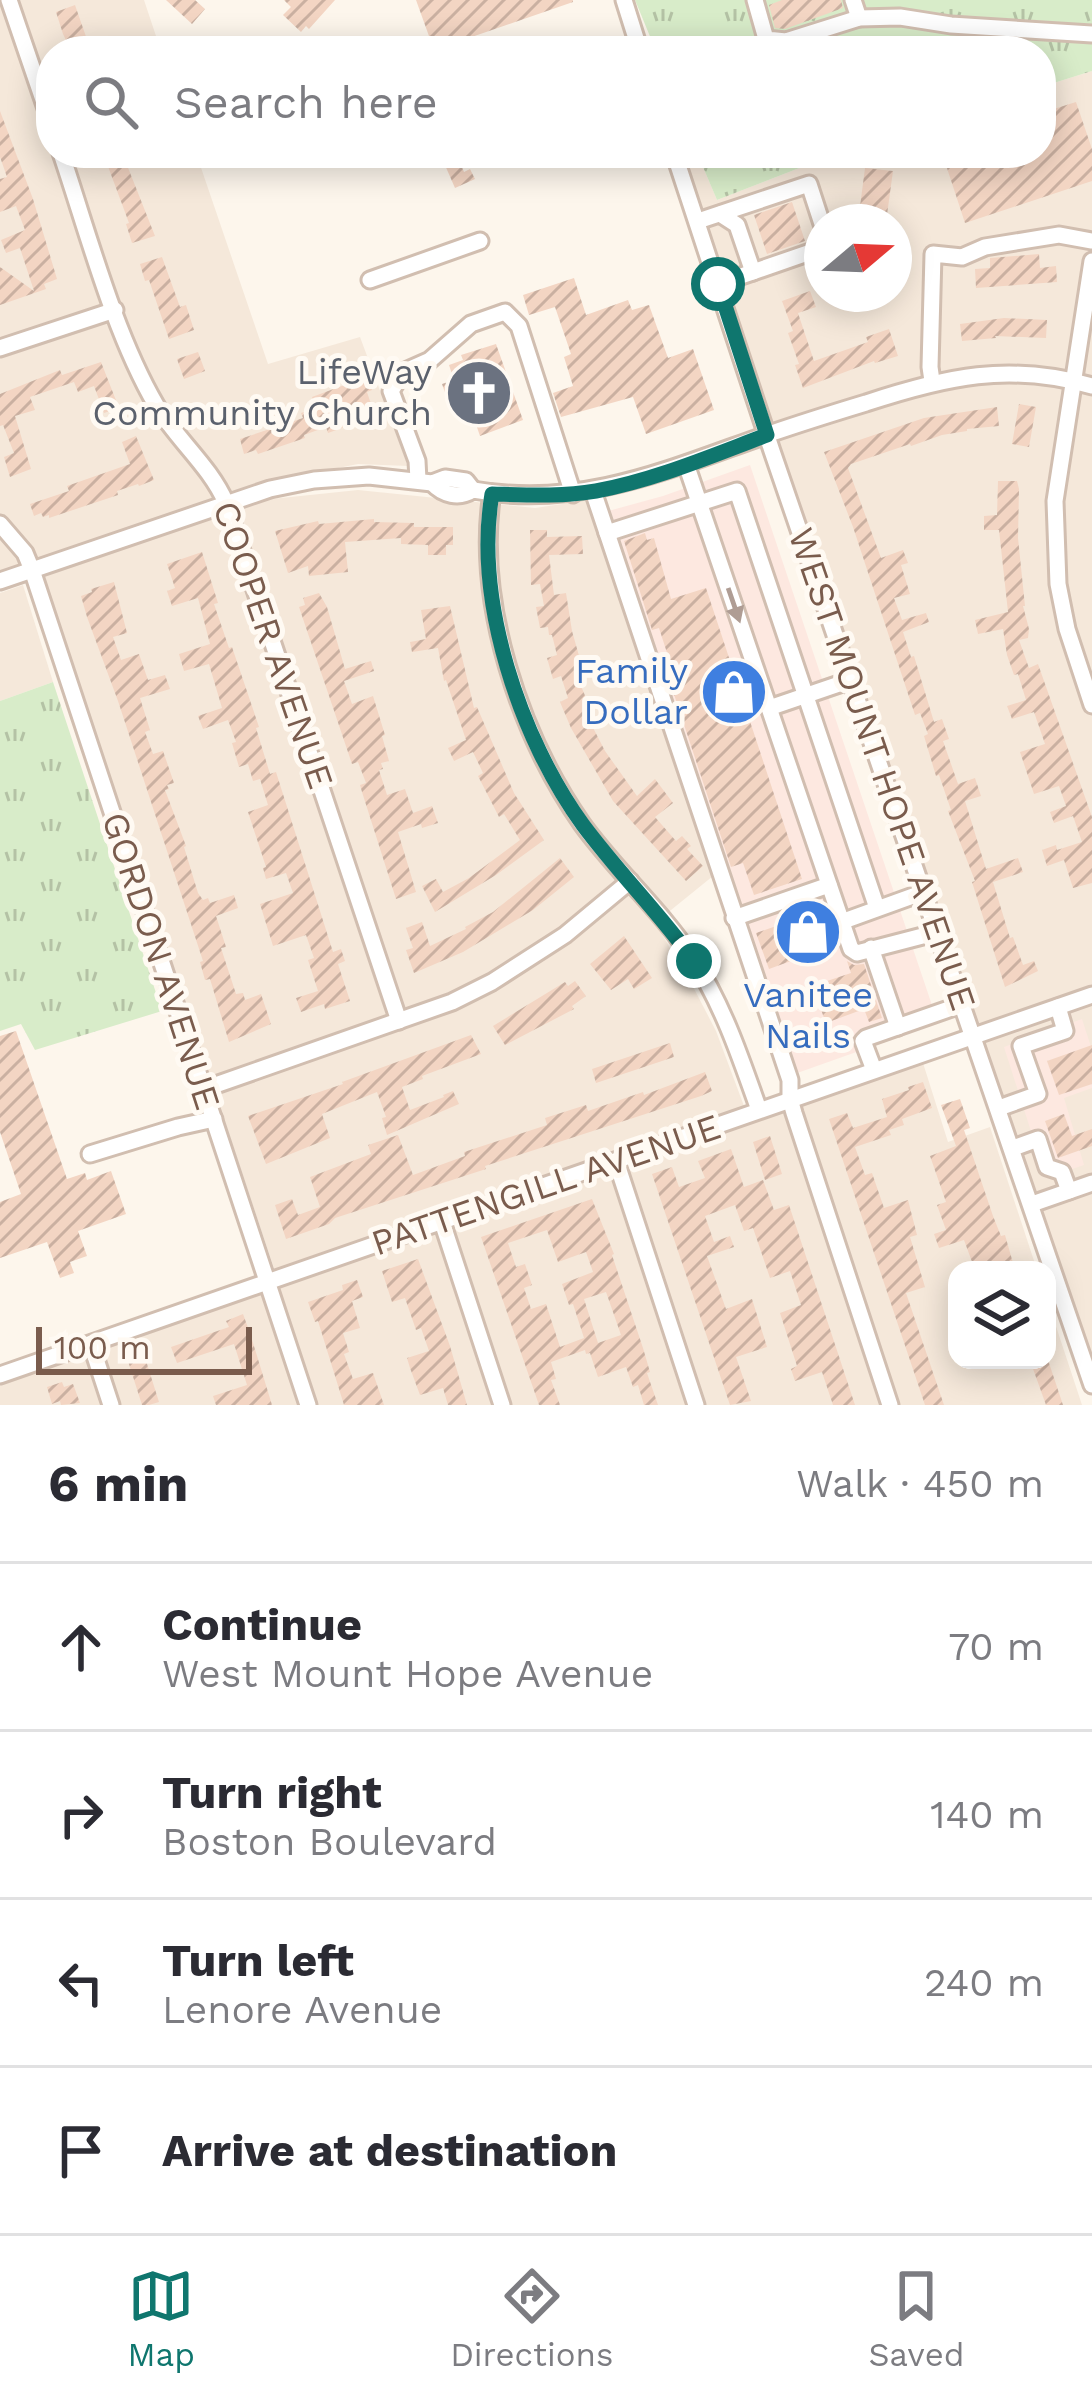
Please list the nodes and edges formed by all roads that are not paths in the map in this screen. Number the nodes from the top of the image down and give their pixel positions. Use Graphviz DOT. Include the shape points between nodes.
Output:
graph roads {
  1 [pos="9,0"];
  2 [pos="624,0"];
  3 [pos="755,0"];
  4 [pos="853,0"];
  5 [pos="859,18"];
  6 [pos="1092,34"];
  7 [pos="635,36"];
  8 [pos="758,36"];
  9 [pos="799,36"];
  10 [pos="36,79"];
  11 [pos="66,168"];
  12 [pos="679,168"];
  13 [pos="815,204"];
  14 [pos="720,214"];
  15 [pos="698,221"];
  16 [pos="480,241"];
  17 [pos="1092,241"];
  18 [pos="804,254"];
  19 [pos="1092,261"];
  20 [pos="753,272"];
  21 [pos="370,280"];
  22 [pos="718,284"];
  23 [pos="115,310"];
  24 [pos="0,348"];
  25 [pos="1072,380"];
  26 [pos="932,381"];
  27 [pos="1092,386"];
  28 [pos="767,435"];
  29 [pos="686,464"];
  30 [pos="425,481"];
  31 [pos="593,491"];
  32 [pos="492,494"];
  33 [pos="573,494"];
  34 [pos="699,502"];
  35 [pos="226,503"];
  36 [pos="0,524"];
  37 [pos="608,533"];
  38 [pos="32,570"];
  39 [pos="0,581"];
  40 [pos="851,680"];
  41 [pos="806,695"];
  42 [pos="1091,697"];
  43 [pos="769,708"];
  44 [pos="630,881"];
  45 [pos="829,885"];
  46 [pos="924,892"];
  47 [pos="877,908"];
  48 [pos="734,918"];
  49 [pos="841,922"];
  50 [pos="938,932"];
  51 [pos="871,948"];
  52 [pos="1092,995"];
  53 [pos="962,1004"];
  54 [pos="1058,1007"];
  55 [pos="399,1021"];
  56 [pos="898,1027"];
  57 [pos="973,1035"];
  58 [pos="874,1070"];
  59 [pos="204,1089"];
  60 [pos="790,1099"];
  61 [pos="999,1108"];
  62 [pos="759,1111"];
  63 [pos="214,1119"];
  64 [pos="1013,1148"];
  65 [pos="90,1154"];
  66 [pos="616,1161"];
  67 [pos="1092,1184"];
  68 [pos="1069,1191"];
  69 [pos="1032,1204"];
  70 [pos="442,1222"];
  71 [pos="268,1282"];
  72 [pos="91,1344"];
  73 [pos="0,1375"];
  74 [pos="1092,1385"];
  75 [pos="111,1405"];
  76 [pos="308,1405"];
  77 [pos="502,1405"];
  78 [pos="696,1405"];
  79 [pos="890,1405"];
  1 -- 10 [label="street"];
  2 -- 7 [label="street"];
  3 -- 8 [label="street"];
  4 -- 5 [label="street"];
  5 -- 6 [label="street"];
  5 -- 9 [label="street"];
  11 -- 23 [label="street, COOPER AVENUE"];
  12 -- 15 [label="street, WEST MOUNT HOPE AVENUE"];
  13 -- 14 [label="street" via="808,184"];
  14 -- 15 [label="street"];
  14 -- 20 [label="street" via="737,225"];
  15 -- 22 [label="street, WEST MOUNT HOPE AVENUE"];
  16 -- 21 [label="street"];
  17 -- 26 [label="street" via="1059,235 962,256 933,254"];
  18 -- 20 [label="street"];
  19 -- 25 [label="street"];
  20 -- 22 [label="street"];
  22 -- 28 [label="street, WEST MOUNT HOPE AVENUE"];
  23 -- 24 [label="street"];
  23 -- 35 [label="street, COOPER AVENUE" via="157,407"];
  25 -- 26 [label="street" via="992,374"];
  25 -- 27 [label="street"];
  25 -- 42 [label="street" via="1055,551 1067,628"];
  26 -- 28 [label="street"];
  28 -- 29 [label="street"];
  28 -- 40 [label="street, WEST MOUNT HOPE AVENUE"];
  29 -- 31 [label="street"];
  29 -- 34 [label="street"];
  30 -- 32 [label="street" via="466,481"];
  30 -- 33 [label="street" via="391,391 403,372 471,324 505,312 519,326"];
  30 -- 35 [label="street" via="314,480"];
  31 -- 33 [label="street"];
  31 -- 37 [label="street"];
  32 -- 33 [label="street"];
  32 -- 44 [label="street" via="495,610 519,703 555,782"];
  34 -- 37 [label="street"];
  34 -- 41 [label="street" via="737,491"];
  34 -- 43 [label="street, one-way"];
  35 -- 38 [label="street"];
  35 -- 55 [label="street, COOPER AVENUE"];
  36 -- 38 [label="street, GORDON AVENUE"];
  37 -- 48 [label="street"];
  38 -- 39 [label="street"];
  38 -- 59 [label="street, GORDON AVENUE"];
  40 -- 41 [label="street"];
  40 -- 46 [label="street, WEST MOUNT HOPE AVENUE"];
  41 -- 43 [label="street"];
  41 -- 47 [label="street"];
  43 -- 45 [label="street"];
  44 -- 55 [label="street" via="508,973"];
  44 -- 62 [label="street" via="715,998"];
  45 -- 48 [label="street"];
  45 -- 49 [label="street"];
  46 -- 47 [label="street"];
  46 -- 50 [label="street, WEST MOUNT HOPE AVENUE"];
  47 -- 49 [label="street"];
  48 -- 60 [label="street"];
  49 -- 51 [label="street" via="854,952"];
  50 -- 51 [label="street"];
  50 -- 53 [label="street, WEST MOUNT HOPE AVENUE"];
  51 -- 56 [label="street"];
  52 -- 54 [label="street, PATTENGILL AVENUE"];
  53 -- 56 [label="street"];
  53 -- 57 [label="street, WEST MOUNT HOPE AVENUE"];
  54 -- 57 [label="street, PATTENGILL AVENUE"];
  54 -- 61 [label="street" via="1065,1031 1022,1046 1038,1094"];
  55 -- 59 [label="street"];
  56 -- 58 [label="street" via="863,1041"];
  57 -- 58 [label="street, PATTENGILL AVENUE"];
  57 -- 61 [label="street, WEST MOUNT HOPE AVENUE"];
  58 -- 60 [label="street, PATTENGILL AVENUE"];
  59 -- 63 [label="street, GORDON AVENUE"];
  60 -- 62 [label="street, PATTENGILL AVENUE"];
  60 -- 79 [label="street"];
  61 -- 64 [label="street, WEST MOUNT HOPE AVENUE"];
  62 -- 66 [label="street, PATTENGILL AVENUE"];
  63 -- 65 [label="street"];
  63 -- 71 [label="street, GORDON AVENUE"];
  64 -- 68 [label="street" via="1038,1139"];
  64 -- 69 [label="street, WEST MOUNT HOPE AVENUE"];
  66 -- 70 [label="street, PATTENGILL AVENUE"];
  66 -- 78 [label="street"];
  67 -- 68 [label="street"];
  68 -- 69 [label="street"];
  69 -- 74 [label="street, WEST MOUNT HOPE AVENUE"];
  70 -- 71 [label="street, PATTENGILL AVENUE"];
  70 -- 77 [label="street"];
  71 -- 72 [label="street, PATTENGILL AVENUE"];
  71 -- 76 [label="street, GORDON AVENUE"];
  72 -- 73 [label="street, PATTENGILL AVENUE"];
  72 -- 75 [label="street"];
}
